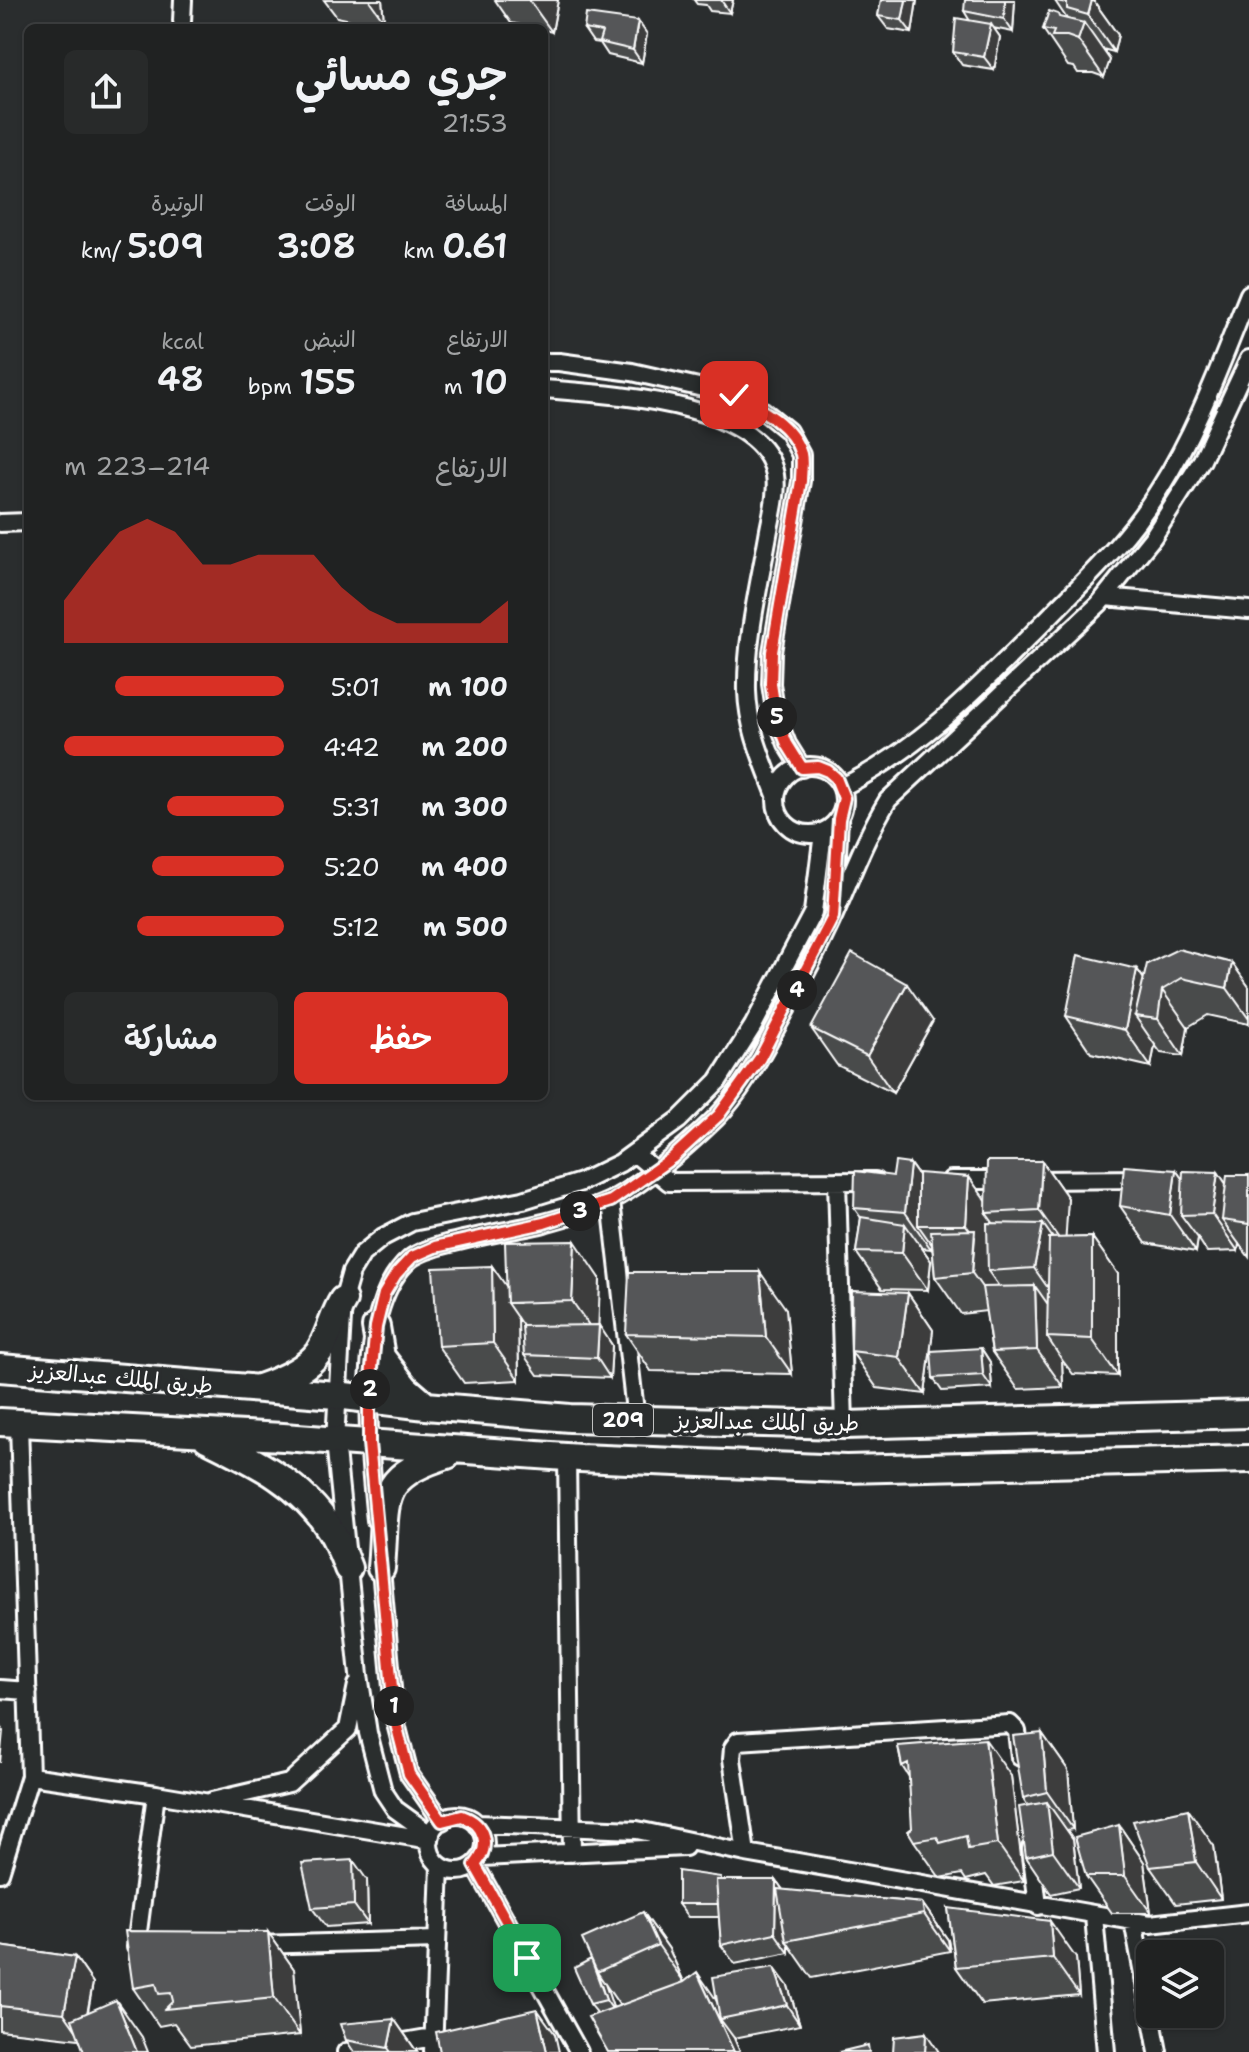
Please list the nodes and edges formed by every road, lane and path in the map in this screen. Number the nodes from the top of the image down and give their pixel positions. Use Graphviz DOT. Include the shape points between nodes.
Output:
graph roads {
  1 [pos="183,0"];
  2 [pos="182,21"];
  3 [pos="1249,294"];
  4 [pos="1249,359"];
  5 [pos="548,362"];
  6 [pos="548,389"];
  7 [pos="24,522"];
  8 [pos="0,523"];
  9 [pos="1105,597"];
  10 [pos="1249,610"];
  11 [pos="802,768"];
  12 [pos="842,787"];
  13 [pos="776,795"];
  14 [pos="839,819"];
  15 [pos="823,833"];
  16 [pos="833,917"];
  17 [pos="634,1153"];
  18 [pos="654,1171"];
  19 [pos="1154,1179"];
  20 [pos="837,1181"];
  21 [pos="884,1181"];
  22 [pos="932,1181"];
  23 [pos="611,1201"];
  24 [pos="343,1300"];
  25 [pos="376,1327"];
  26 [pos="0,1368"];
  27 [pos="255,1389"];
  28 [pos="336,1395"];
  29 [pos="369,1399"];
  30 [pos="426,1406"];
  31 [pos="1249,1414"];
  32 [pos="636,1420"];
  33 [pos="9,1423"];
  34 [pos="844,1425"];
  35 [pos="196,1433"];
  36 [pos="335,1441"];
  37 [pos="369,1443"];
  38 [pos="463,1450"];
  39 [pos="567,1457"];
  40 [pos="1249,1459"];
  41 [pos="348,1568"];
  42 [pos="381,1568"];
  43 [pos="359,1675"];
  44 [pos="0,1689"];
  45 [pos="28,1691"];
  46 [pos="1023,1774"];
  47 [pos="30,1776"];
  48 [pos="156,1794"];
  49 [pos="202,1803"];
  50 [pos="442,1821"];
  51 [pos="477,1824"];
  52 [pos="572,1827"];
  53 [pos="1030,1833"];
  54 [pos="430,1838"];
  55 [pos="703,1845"];
  56 [pos="572,1853"];
  57 [pos="746,1853"];
  58 [pos="479,1861"];
  59 [pos="440,1866"];
  60 [pos="0,1873"];
  61 [pos="1038,1906"];
  62 [pos="1249,1913"];
  63 [pos="1094,1916"];
  64 [pos="1133,1921"];
  65 [pos="437,1940"];
  66 [pos="1137,1940"];
  67 [pos="246,1945"];
  68 [pos="152,1947"];
  69 [pos="1153,2028"];
  70 [pos="433,2045"];
  71 [pos="346,2052"];
  72 [pos="579,2052"];
  73 [pos="1106,2052"];
  74 [pos="1158,2052"];
  1 -- 2 [label="street"];
  3 -- 12 [label="street" via="1203,409 1160,489 1111,555 947,717 871,773"];
  4 -- 9 [label="street" via="1202,460 1153,537"];
  5 -- 11 [label="street" via="632,372 734,395 788,431 801,455 801,481 771,684 776,716"];
  6 -- 13 [label="street" via="688,409 747,433 765,452 775,475 773,505 747,692 751,730"];
  7 -- 8 [label="street"];
  9 -- 10 [label="street"];
  9 -- 16 [label="street" via="888,800"];
  11 -- 12 [label="street" via="828,771"];
  11 -- 13 [label="street" via="787,775"];
  12 -- 14 [label="street"];
  13 -- 15 [label="street" via="781,818 789,827 799,833"];
  14 -- 15 [label="street"];
  14 -- 16 [label="street"];
  15 -- 17 [label="street" via="813,912 753,1026 718,1081 679,1120"];
  16 -- 18 [label="street" via="760,1058 719,1115"];
  17 -- 18 [label="street"];
  17 -- 24 [label="street" via="581,1182 523,1200 412,1222 362,1254"];
  18 -- 20 [label="street" via="669,1182"];
  18 -- 23 [label="street"];
  19 -- 22 [label="street"];
  20 -- 21 [label="street"];
  20 -- 34 [label="street"];
  23 -- 25 [label="street" via="412,1257 384,1294"];
  23 -- 32 [label="street"];
  24 -- 27 [label="main road" via="318,1354 293,1373"];
  24 -- 28 [label="street"];
  25 -- 29 [label="street"];
  25 -- 30 [label="main road" via="381,1357"];
  26 -- 27 [label="main road, طريق الملك عبدالعزيز / 209"];
  27 -- 28 [label="main road, طريق الملك عبدالعزيز / 209"];
  28 -- 29 [label="main road, طريق الملك عبدالعزيز / 209"];
  28 -- 36 [label="street"];
  29 -- 30 [label="main road, طريق الملك عبدالعزيز / 209"];
  29 -- 37 [label="street"];
  30 -- 32 [label="main road, طريق الملك عبدالعزيز / 209"];
  31 -- 34 [label="main road, طريق الملك عبدالعزيز / 209"];
  32 -- 34 [label="main road, طريق الملك عبدالعزيز / 209"];
  33 -- 35 [label="main road, طريق الملك عبدالعزيز / 209"];
  33 -- 45 [label="street"];
  35 -- 36 [label="main road, طريق الملك عبدالعزيز / 209"];
  35 -- 41 [label="main road" via="282,1477 331,1530"];
  36 -- 37 [label="main road, طريق الملك عبدالعزيز / 209"];
  36 -- 41 [label="street"];
  37 -- 38 [label="main road, طريق الملك عبدالعزيز / 209"];
  37 -- 42 [label="street"];
  38 -- 39 [label="main road, طريق الملك عبدالعزيز / 209"];
  38 -- 42 [label="main road" via="416,1464 390,1486"];
  39 -- 40 [label="main road, طريق الملك عبدالعزيز / 209" via="846,1469"];
  39 -- 52 [label="street"];
  41 -- 43 [label="street"];
  42 -- 50 [label="street" via="399,1734 409,1774"];
  43 -- 49 [label="street" via="348,1729 289,1783"];
  43 -- 54 [label="street" via="383,1791 395,1809"];
  44 -- 45 [label="street"];
  45 -- 47 [label="street"];
  46 -- 57 [label="street" via="1017,1731 1010,1724 738,1741 732,1759"];
  47 -- 48 [label="street"];
  47 -- 60 [label="street"];
  48 -- 49 [label="street"];
  48 -- 68 [label="street" via="136,1947"];
  49 -- 54 [label="street"];
  50 -- 51 [label="street" via="462,1816"];
  50 -- 54 [label="street"];
  51 -- 52 [label="street"];
  51 -- 58 [label="street" via="485,1840"];
  52 -- 55 [label="street" via="637,1830"];
  52 -- 56 [label="street"];
  53 -- 61 [label="street"];
  54 -- 59 [label="street" via="430,1850"];
  55 -- 56 [label="street"];
  55 -- 57 [label="street"];
  56 -- 58 [label="street"];
  57 -- 61 [label="street"];
  58 -- 59 [label="street" via="458,1871"];
  58 -- 72 [label="street"];
  59 -- 65 [label="street"];
  61 -- 63 [label="street"];
  62 -- 64 [label="street" via="1150,1924"];
  63 -- 64 [label="street"];
  63 -- 73 [label="street"];
  64 -- 66 [label="street"];
  65 -- 67 [label="street"];
  65 -- 70 [label="street"];
  69 -- 74 [label="street"];
  70 -- 71 [label="street"];
}
